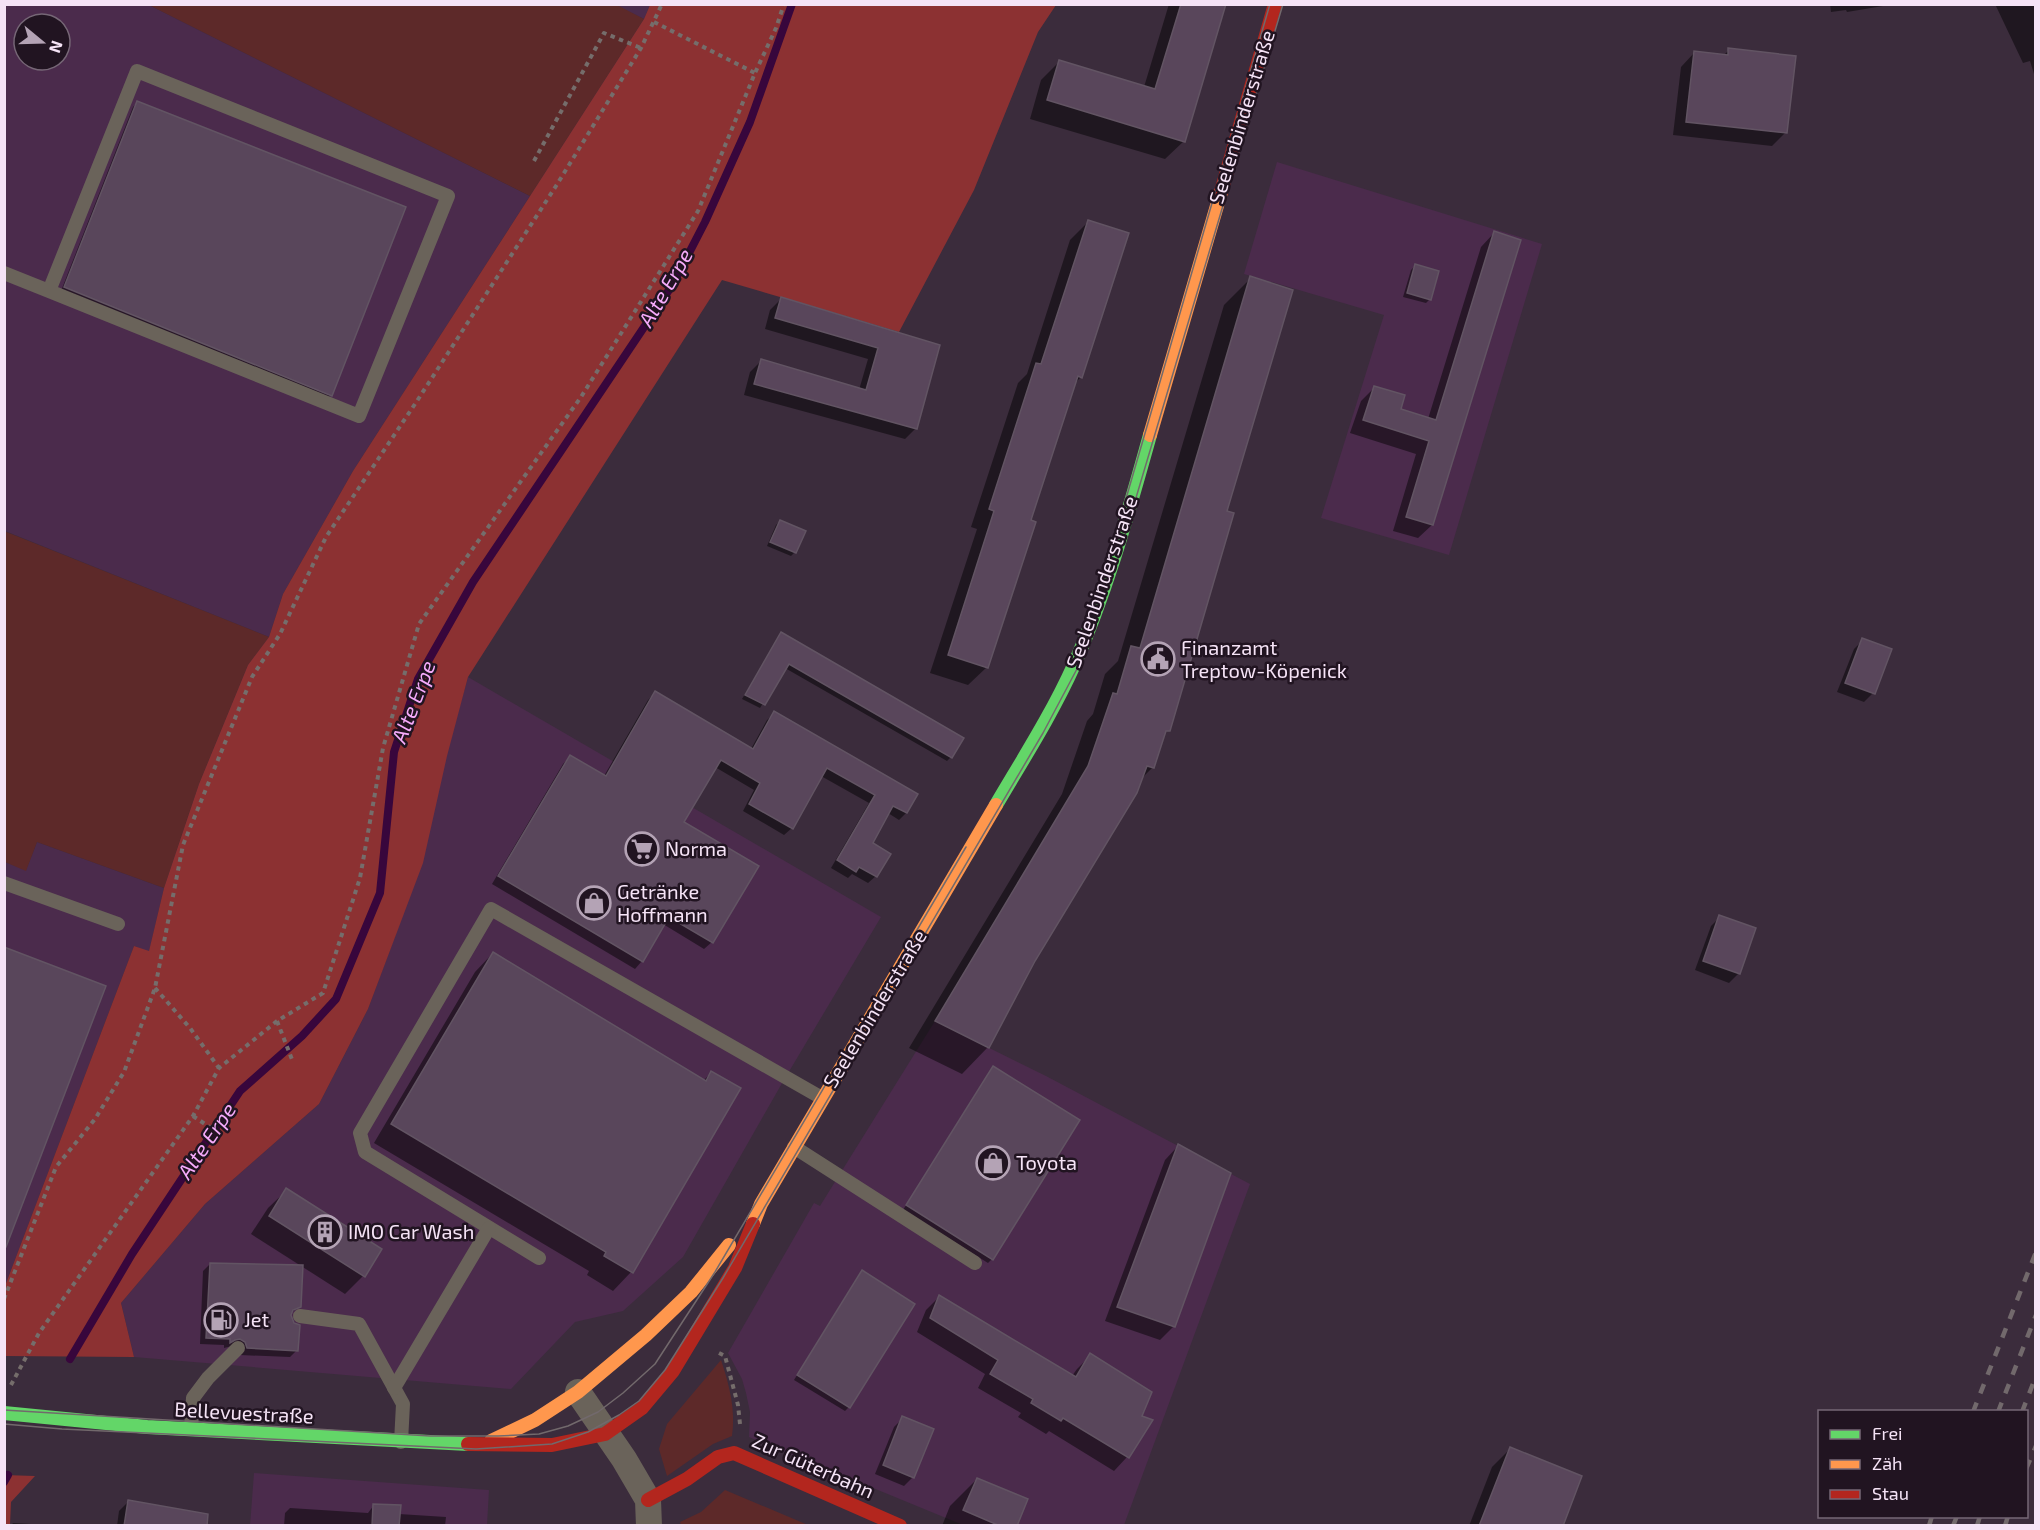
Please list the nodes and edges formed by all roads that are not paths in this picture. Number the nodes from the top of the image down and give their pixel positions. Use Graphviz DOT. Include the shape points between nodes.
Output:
graph roads {
  1 [pos="1275,4"];
  2 [pos="4,273"];
  3 [pos="49,291"];
  4 [pos="4,883"];
  5 [pos="118,924"];
  6 [pos="822,1098"];
  7 [pos="794,1148"];
  8 [pos="761,1204"];
  9 [pos="489,1228"];
  10 [pos="539,1258"];
  11 [pos="975,1263"];
  12 [pos="300,1316"];
  13 [pos="238,1348"];
  14 [pos="394,1388"];
  15 [pos="578,1392"];
  16 [pos="4,1413"];
  17 [pos="191,1429"];
  18 [pos="605,1434"];
  19 [pos="401,1442"];
  20 [pos="481,1445"];
  21 [pos="649,1513"];
  22 [pos="900,1526"];
  1 -- 6 [label="street, Seelenbinderstraße" via="1091,626 1059,699"];
  2 -- 3 [label="lane"];
  3 -- 3 [label="lane" via="137,71 448,196 359,416"];
  4 -- 5 [label="lane"];
  6 -- 7 [label="street, Seelenbinderstraße"];
  6 -- 9 [label="lane" via="491,909 360,1133 365,1152"];
  7 -- 8 [label="street, Seelenbinderstraße"];
  7 -- 11 [label="lane"];
  8 -- 15 [label="street, Seelenbinderstraße" via="691,1292"];
  8 -- 18 [label="street, Seelenbinderstraße" via="735,1268 673,1371 642,1408"];
  9 -- 10 [label="lane"];
  9 -- 14 [label="lane"];
  12 -- 14 [label="lane" via="359,1324"];
  13 -- 17 [label="lane" via="193,1398"];
  14 -- 19 [label="lane" via="403,1404"];
  15 -- 18 [label="street"];
  15 -- 20 [label="street, Seelenbinderstraße" via="535,1420"];
  16 -- 17 [label="street, Bellevuestraße"];
  17 -- 19 [label="street, Bellevuestraße"];
  18 -- 20 [label="street, Seelenbinderstraße" via="552,1445"];
  18 -- 21 [label="street" via="624,1460"];
  19 -- 20 [label="street, Bellevuestraße"];
  21 -- 22 [label="street, Zur Güterbahn" via="718,1457 734,1453"];
}
